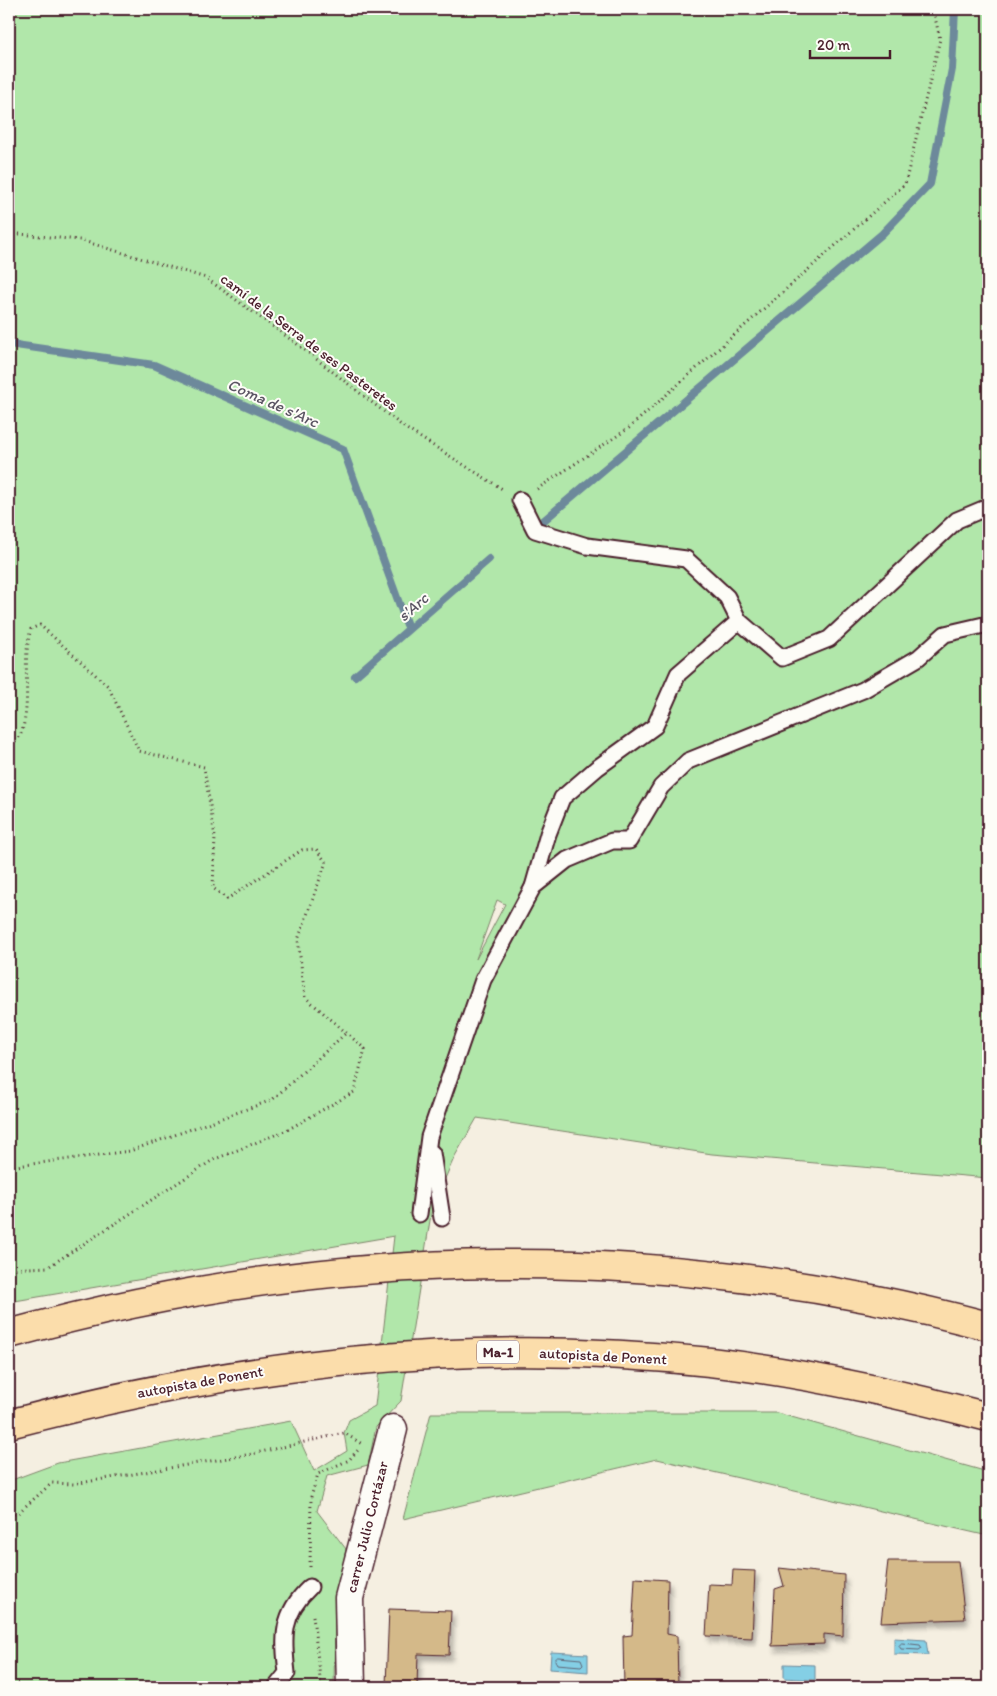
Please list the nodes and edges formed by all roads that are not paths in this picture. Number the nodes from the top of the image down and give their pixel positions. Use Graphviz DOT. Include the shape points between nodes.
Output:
graph roads {
  1 [pos="520,500"];
  2 [pos="988,507"];
  3 [pos="739,621"];
  4 [pos="988,624"];
  5 [pos="533,888"];
  6 [pos="429,1137"];
  7 [pos="419,1214"];
  8 [pos="442,1218"];
  9 [pos="988,1326"];
  10 [pos="9,1334"];
  11 [pos="988,1417"];
  12 [pos="9,1424"];
  13 [pos="393,1429"];
  14 [pos="310,1587"];
  15 [pos="276,1687"];
  16 [pos="351,1687"];
  1 -- 3 [label="lane" via="535,530 587,546 686,559 727,597"];
  2 -- 3 [label="lane" via="957,520 828,639 782,658"];
  3 -- 5 [label="lane" via="678,674 655,726 562,798"];
  4 -- 5 [label="lane" via="945,634 918,658 864,690 688,761 661,786 629,841 612,841 567,860"];
  5 -- 6 [label="lane" via="482,980"];
  6 -- 7 [label="lane"];
  6 -- 8 [label="lane"];
  9 -- 10 [label="highway" via="876,1299 732,1276 587,1264 514,1263 376,1268 295,1276 150,1300"];
  11 -- 12 [label="highway, autopista de Ponent / Ma-1" via="849,1385 710,1362 494,1352 422,1354 271,1369 139,1392"];
  13 -- 16 [label="street, carrer Julio Cortázar" via="349,1598"];
  14 -- 15 [label="lane" via="300,1596 288,1618 283,1637 287,1673"];
}
